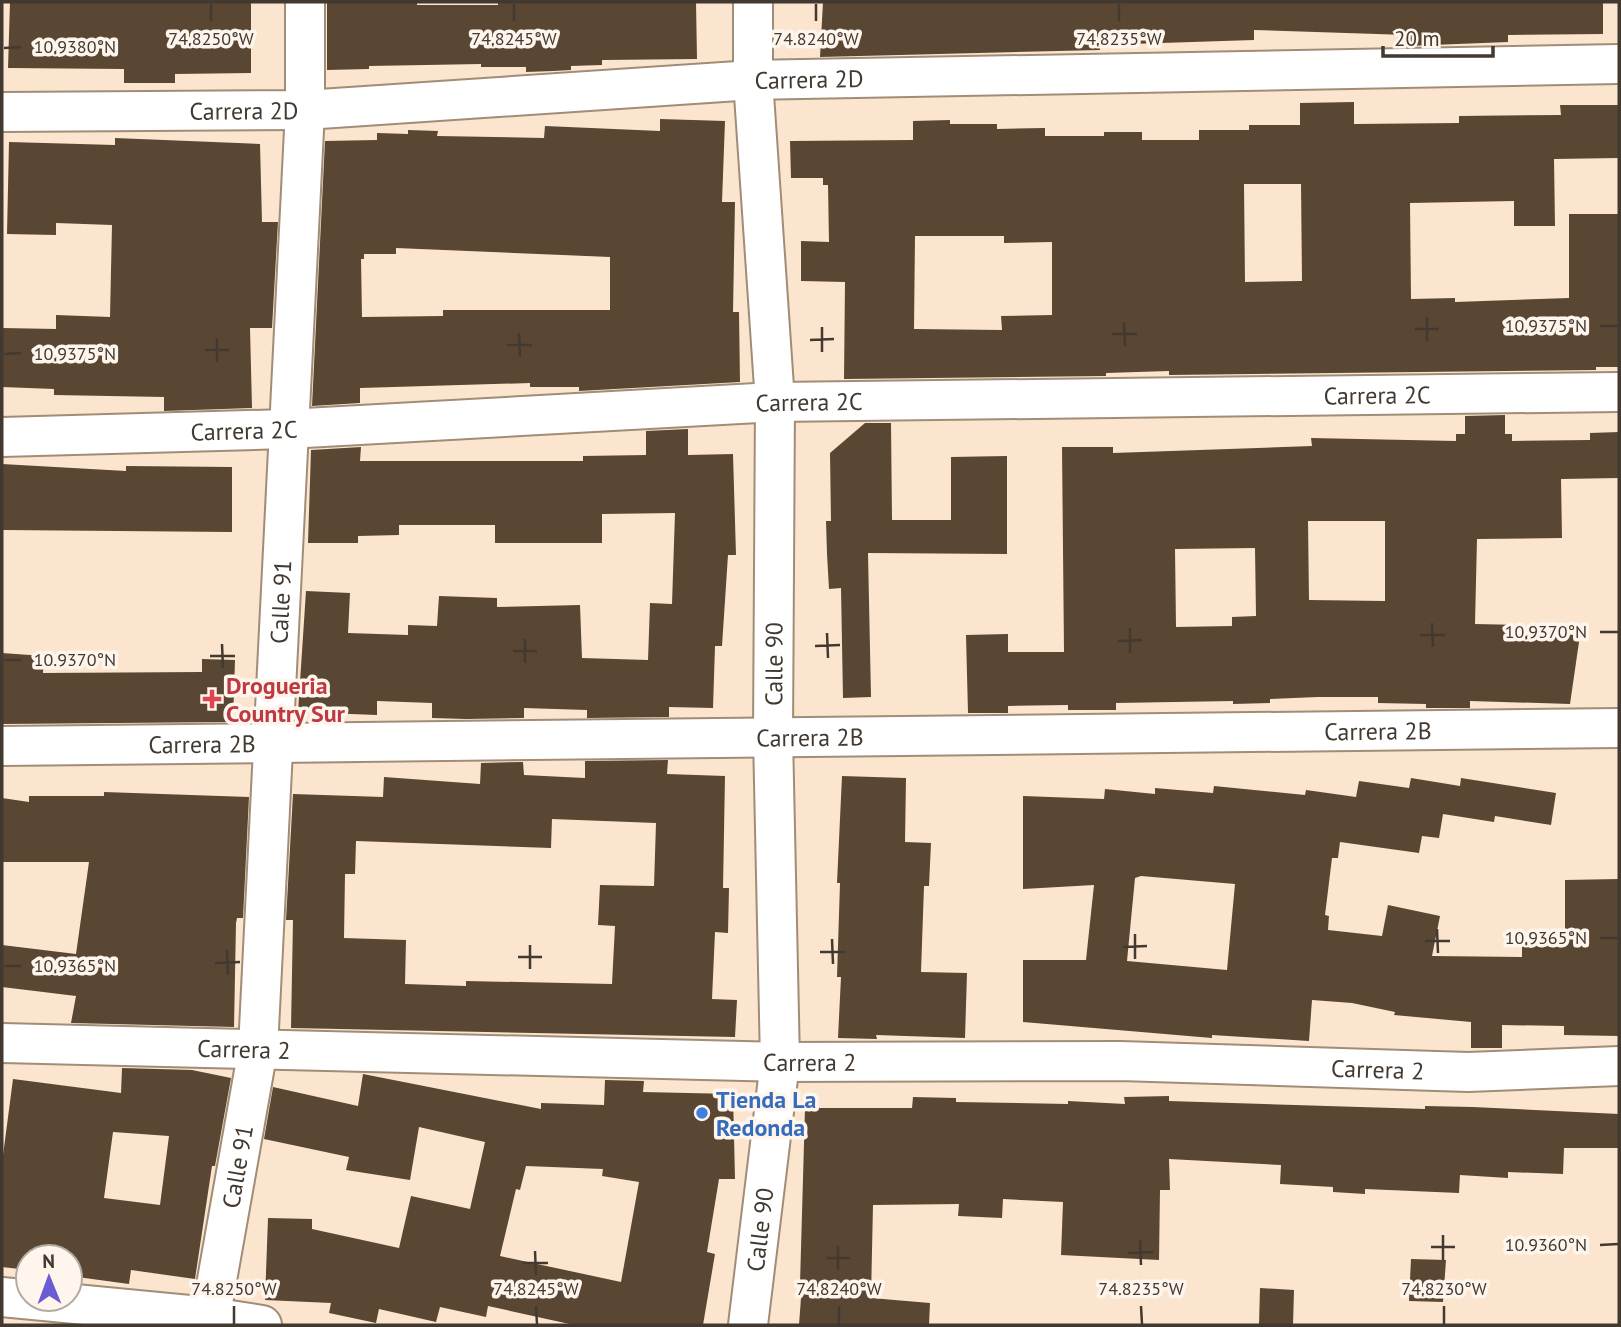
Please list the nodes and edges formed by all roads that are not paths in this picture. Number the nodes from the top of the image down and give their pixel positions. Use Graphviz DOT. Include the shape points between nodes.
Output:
graph roads {
  1 [pos="305,2"];
  2 [pos="753,2"];
  3 [pos="1619,64"];
  4 [pos="753,80"];
  5 [pos="305,110"];
  6 [pos="2,112"];
  7 [pos="1619,392"];
  8 [pos="775,402"];
  9 [pos="287,429"];
  10 [pos="2,437"];
  11 [pos="1619,728"];
  12 [pos="773,736"];
  13 [pos="273,743"];
  14 [pos="2,746"];
  15 [pos="2,1043"];
  16 [pos="258,1049"];
  17 [pos="780,1062"];
  18 [pos="1619,1066"];
  19 [pos="2,1297"];
  20 [pos="209,1321"];
  21 [pos="261,1325"];
  22 [pos="748,1325"];
  1 -- 5 [label="street, Calle 91"];
  2 -- 4 [label="street, Calle 90"];
  3 -- 4 [label="street, Carrera 2D"];
  4 -- 5 [label="street, Carrera 2D"];
  4 -- 8 [label="street, Calle 90"];
  5 -- 6 [label="street, Carrera 2D"];
  5 -- 9 [label="street, Calle 91"];
  7 -- 8 [label="street, Carrera 2C"];
  8 -- 9 [label="street, Carrera 2C"];
  8 -- 12 [label="street, Calle 90"];
  9 -- 10 [label="street, Carrera 2C"];
  9 -- 13 [label="street, Calle 91"];
  11 -- 12 [label="street, Carrera 2B"];
  12 -- 13 [label="street, Carrera 2B"];
  12 -- 17 [label="street, Calle 90"];
  13 -- 14 [label="street, Carrera 2B"];
  13 -- 16 [label="street, Calle 91"];
  15 -- 16 [label="street, Carrera 2"];
  16 -- 17 [label="street, Carrera 2"];
  16 -- 20 [label="street, Calle 91"];
  17 -- 18 [label="street, Carrera 2" via="1120,1061 1468,1072"];
  17 -- 22 [label="street, Calle 90"];
  19 -- 20 [label="street"];
  20 -- 21 [label="street"];
}
